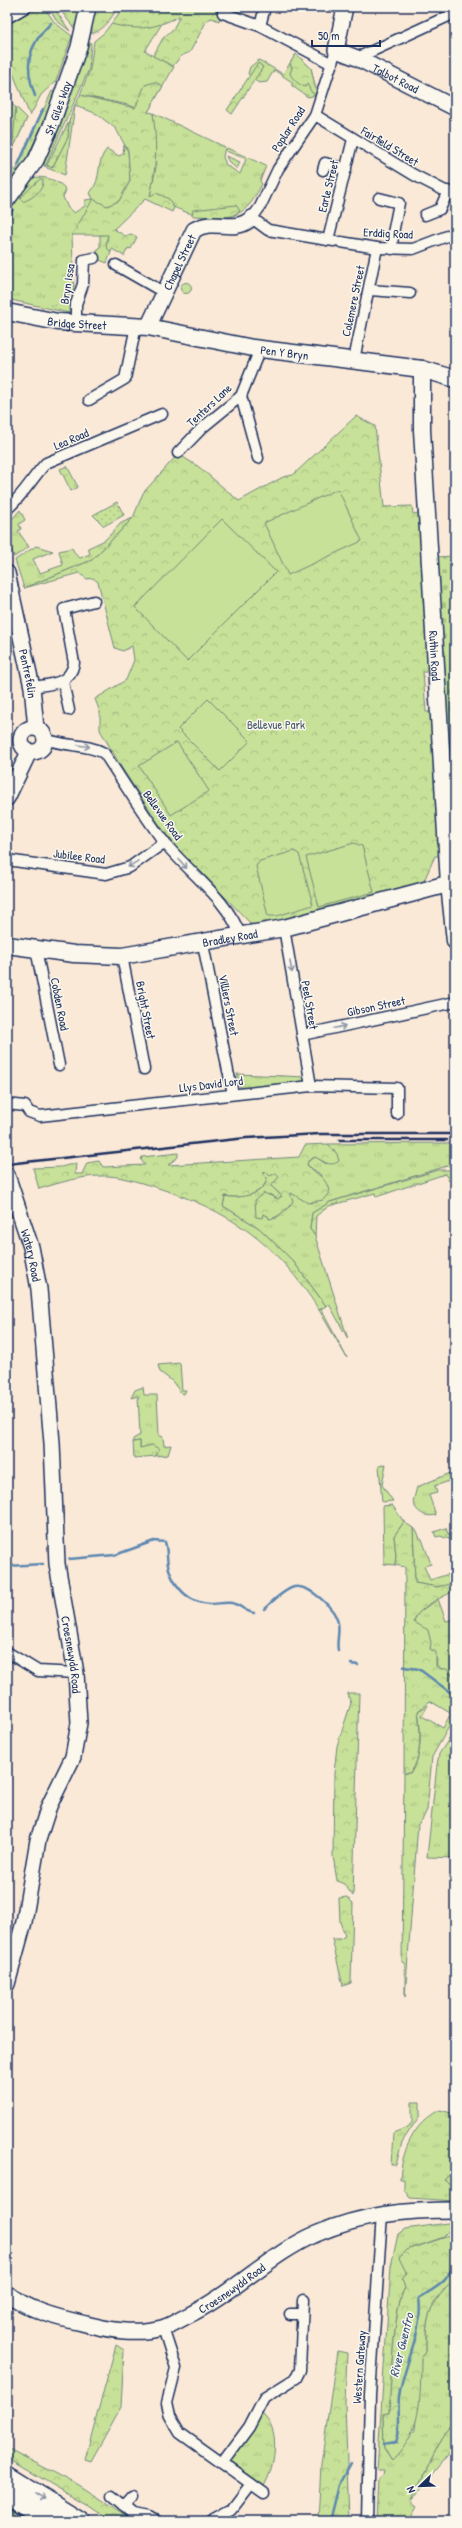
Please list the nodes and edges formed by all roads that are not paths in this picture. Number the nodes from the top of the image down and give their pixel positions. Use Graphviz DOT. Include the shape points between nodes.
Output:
graph roads {
  1 [pos="26,7"];
  2 [pos="88,7"];
  3 [pos="265,7"];
  4 [pos="345,7"];
  5 [pos="223,13"];
  6 [pos="455,13"];
  7 [pos="7,18"];
  8 [pos="260,26"];
  9 [pos="336,50"];
  10 [pos="357,58"];
  11 [pos="332,64"];
  12 [pos="455,108"];
  13 [pos="315,115"];
  14 [pos="353,139"];
  15 [pos="323,170"];
  16 [pos="346,170"];
  17 [pos="452,194"];
  18 [pos="379,198"];
  19 [pos="7,200"];
  20 [pos="425,215"];
  21 [pos="252,218"];
  22 [pos="455,233"];
  23 [pos="334,241"];
  24 [pos="377,248"];
  25 [pos="392,249"];
  26 [pos="94,258"];
  27 [pos="116,265"];
  28 [pos="370,290"];
  29 [pos="165,293"];
  30 [pos="410,293"];
  31 [pos="7,312"];
  32 [pos="76,323"];
  33 [pos="142,326"];
  34 [pos="260,349"];
  35 [pos="354,360"];
  36 [pos="422,369"];
  37 [pos="455,379"];
  38 [pos="241,396"];
  39 [pos="89,400"];
  40 [pos="162,414"];
  41 [pos="178,453"];
  42 [pos="258,458"];
  43 [pos="7,509"];
  44 [pos="7,573"];
  45 [pos="94,601"];
  46 [pos="63,682"];
  47 [pos="32,687"];
  48 [pos="69,710"];
  49 [pos="36,728"];
  50 [pos="46,739"];
  51 [pos="29,752"];
  52 [pos="7,798"];
  53 [pos="164,842"];
  54 [pos="7,860"];
  55 [pos="452,883"];
  56 [pos="284,928"];
  57 [pos="240,937"];
  58 [pos="455,941"];
  59 [pos="203,944"];
  60 [pos="7,945"];
  61 [pos="36,949"];
  62 [pos="122,956"];
  63 [pos="455,1002"];
  64 [pos="302,1035"];
  65 [pos="59,1065"];
  66 [pos="144,1069"];
  67 [pos="311,1086"];
  68 [pos="233,1094"];
  69 [pos="7,1104"];
  70 [pos="397,1114"];
  71 [pos="7,1175"];
  72 [pos="42,1314"];
  73 [pos="7,1652"];
  74 [pos="76,1672"];
  75 [pos="7,1984"];
  76 [pos="455,2210"];
  77 [pos="382,2214"];
  78 [pos="7,2293"];
  79 [pos="303,2300"];
  80 [pos="290,2314"];
  81 [pos="302,2314"];
  82 [pos="163,2328"];
  83 [pos="223,2462"];
  84 [pos="7,2476"];
  85 [pos="251,2484"];
  86 [pos="264,2493"];
  87 [pos="7,2496"];
  88 [pos="112,2496"];
  89 [pos="132,2497"];
  90 [pos="124,2506"];
  91 [pos="48,2521"];
  92 [pos="80,2521"];
  93 [pos="156,2521"];
  94 [pos="210,2521"];
  95 [pos="367,2521"];
  1 -- 7 [label="street"];
  2 -- 19 [label="street, St. Giles Way" via="79,47 51,126 36,160"];
  3 -- 8 [label="street"];
  4 -- 9 [label="street"];
  5 -- 8 [label="street"];
  6 -- 10 [label="street"];
  8 -- 11 [label="street"];
  9 -- 10 [label="street, Talbot Road"];
  9 -- 11 [label="street, Poplar Road"];
  10 -- 12 [label="street, Talbot Road"];
  11 -- 13 [label="street, Poplar Road"];
  13 -- 14 [label="street, Fairfield Street"];
  13 -- 21 [label="street, Poplar Road" via="278,169"];
  14 -- 16 [label="street, Earle Street"];
  14 -- 17 [label="street, Fairfield Street"];
  15 -- 16 [label="street" via="325,163"];
  16 -- 23 [label="street, Earle Street"];
  17 -- 20 [label="street" via="440,209"];
  18 -- 25 [label="street" via="400,203 392,233"];
  21 -- 23 [label="street, Erddig Road" via="268,230"];
  21 -- 29 [label="street, Chapel Street" via="239,226 212,223 194,230"];
  22 -- 25 [label="street, Erddig Road" via="413,249"];
  23 -- 24 [label="street, Erddig Road"];
  24 -- 25 [label="street, Erddig Road"];
  24 -- 28 [label="street, Colemere Street"];
  26 -- 32 [label="street, Bryn Issa" via="82,263 83,284 76,304"];
  27 -- 29 [label="street"];
  28 -- 30 [label="street"];
  28 -- 35 [label="street, Colemere Street"];
  29 -- 33 [label="street, Chapel Street"];
  31 -- 32 [label="main road, Bridge Street"];
  32 -- 33 [label="main road, Bridge Street"];
  33 -- 34 [label="main road, Pen Y Bryn" via="198,339"];
  33 -- 39 [label="street" via="125,379"];
  34 -- 35 [label="main road, Pen Y Bryn"];
  34 -- 38 [label="street, Tenters Lane"];
  35 -- 36 [label="main road, Pen Y Bryn"];
  36 -- 37 [label="main road, Pen Y Bryn"];
  36 -- 55 [label="main road, Ruthin Road" via="422,430"];
  38 -- 41 [label="street, Tenters Lane" via="202,428"];
  38 -- 42 [label="street"];
  40 -- 43 [label="street, Lea Road" via="46,464 15,503"];
  44 -- 47 [label="street, Pentrefelin"];
  45 -- 46 [label="street" via="64,609 74,663 72,672"];
  46 -- 47 [label="street"];
  46 -- 48 [label="street"];
  47 -- 49 [label="street, Pentrefelin"];
  49 -- 50 [label="street" via="43,732"];
  49 -- 51 [label="street" via="28,728 21,737 23,747"];
  50 -- 51 [label="street" via="41,750"];
  50 -- 53 [label="street, Bellevue Road, one-way" via="56,744 92,747 104,753"];
  51 -- 52 [label="street"];
  53 -- 54 [label="street, Jubilee Road, one-way" via="130,867 106,874"];
  53 -- 57 [label="street, Bellevue Road, one-way" via="222,904 237,926"];
  55 -- 56 [label="main road, Bradley Road"];
  55 -- 58 [label="main road, Ruthin Road"];
  56 -- 57 [label="main road, Bradley Road"];
  56 -- 64 [label="street, Peel Street, one-way"];
  57 -- 59 [label="main road, Bradley Road"];
  59 -- 62 [label="main road, Bradley Road"];
  59 -- 68 [label="street, Villiers Street"];
  60 -- 61 [label="main road, Bradley Road"];
  61 -- 62 [label="main road, Bradley Road"];
  61 -- 65 [label="street, Cobden Road"];
  62 -- 66 [label="street, Bright Street"];
  64 -- 63 [label="street, Gibson Street, one-way"];
  64 -- 67 [label="street, Peel Street"];
  67 -- 68 [label="street, Llys David Lord"];
  67 -- 70 [label="street, Llys David Lord" via="397,1088"];
  68 -- 69 [label="street, Llys David Lord" via="40,1116 29,1112 25,1106"];
  71 -- 72 [label="street, Watery Road" via="31,1247"];
  72 -- 74 [label="street, Croesnewydd Road" via="52,1443 56,1558"];
  73 -- 74 [label="street" via="38,1671"];
  74 -- 75 [label="street, Croesnewydd Road" via="79,1699 77,1741 73,1757 42,1826 24,1922"];
  76 -- 77 [label="street, Croesnewydd Road" via="410,2210"];
  77 -- 82 [label="street, Croesnewydd Road" via="316,2234 199,2310"];
  77 -- 95 [label="street, Western Gateway" via="370,2395"];
  78 -- 82 [label="street, Croesnewydd Road" via="19,2303 50,2315 94,2326 124,2332"];
  79 -- 81 [label="street"];
  80 -- 81 [label="street"];
  81 -- 83 [label="street" via="300,2370 296,2378 264,2398 249,2427"];
  82 -- 83 [label="street" via="176,2368 167,2403 170,2416 180,2433"];
  83 -- 85 [label="street"];
  84 -- 92 [label="highway, one-way"];
  85 -- 86 [label="street"];
  85 -- 94 [label="street" via="232,2509"];
  87 -- 91 [label="highway"];
  88 -- 90 [label="street"];
  89 -- 90 [label="street"];
  90 -- 93 [label="street" via="134,2514"];
}
